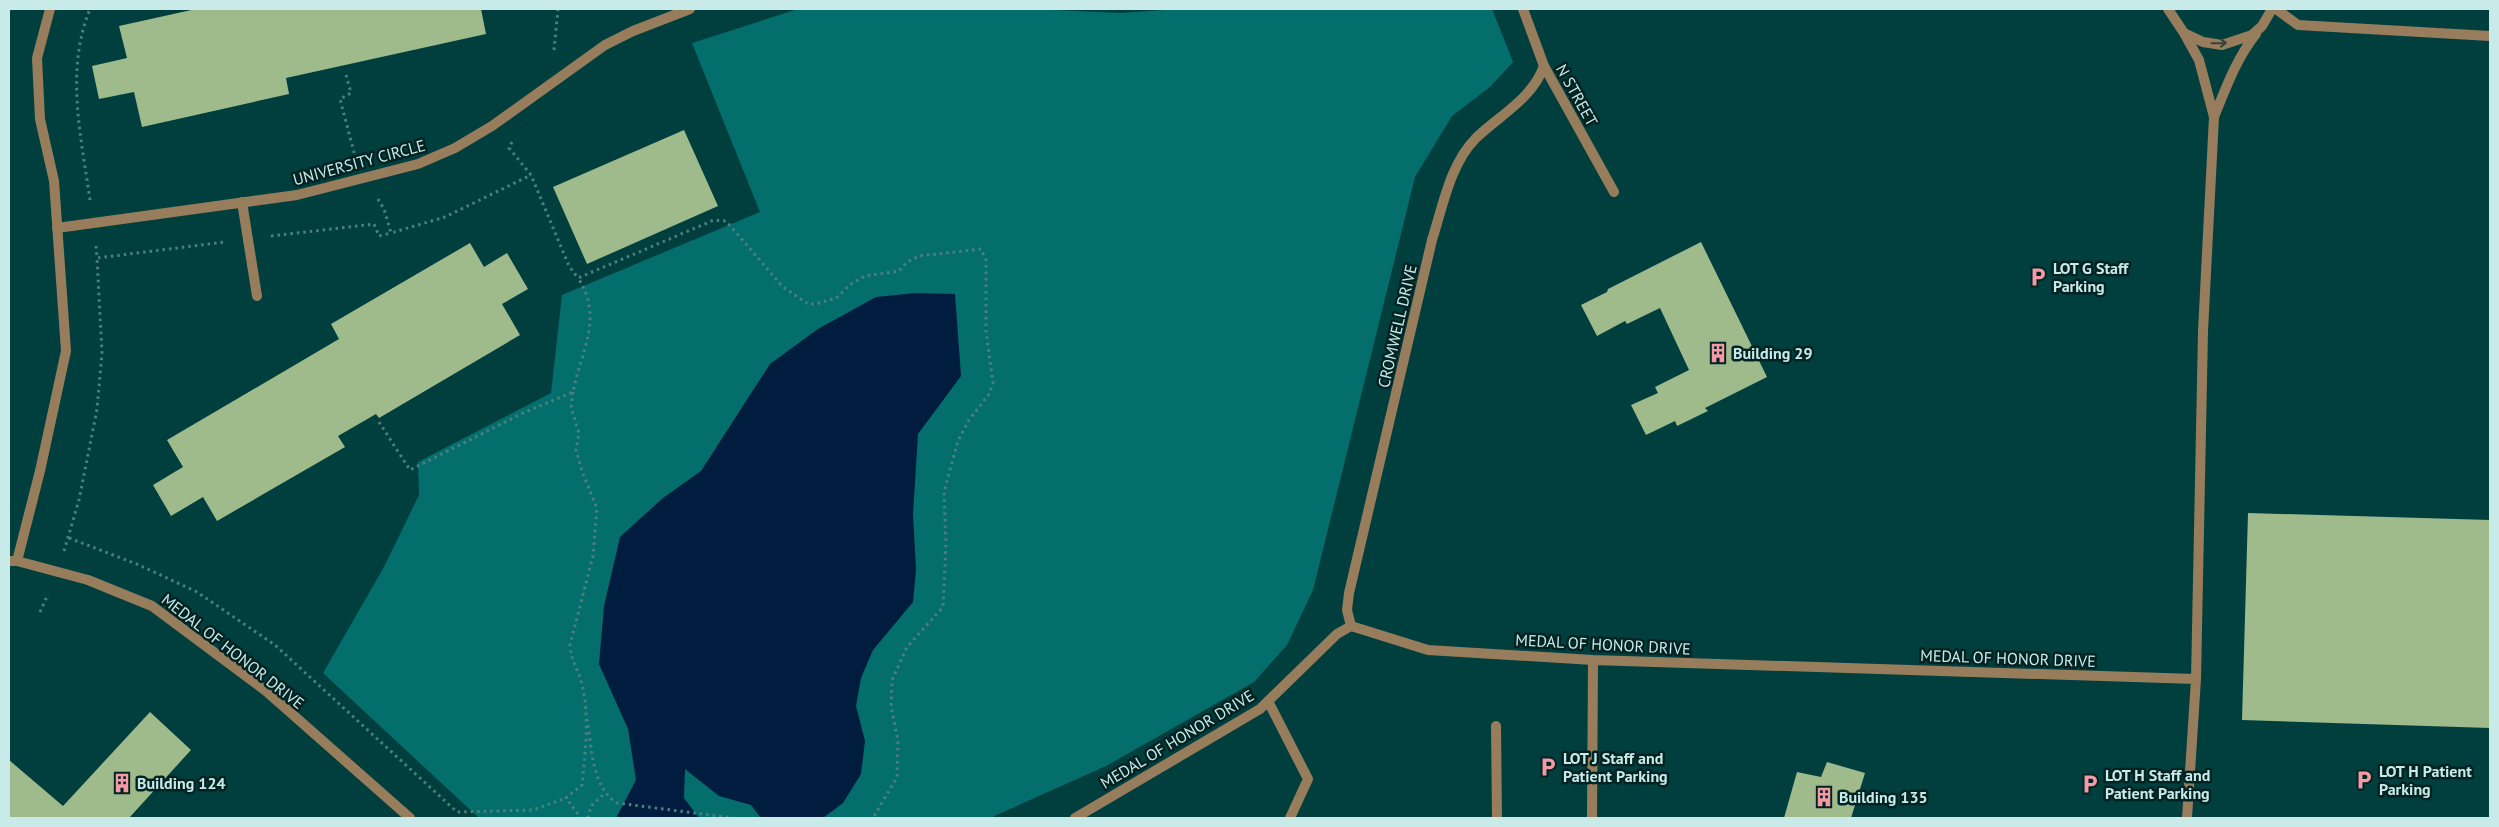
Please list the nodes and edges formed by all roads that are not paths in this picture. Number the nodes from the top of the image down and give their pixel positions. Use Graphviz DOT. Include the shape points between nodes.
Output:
graph roads {
  1 [pos="50,9"];
  2 [pos="690,9"];
  3 [pos="1523,9"];
  4 [pos="2168,9"];
  5 [pos="2272,9"];
  6 [pos="2276,9"];
  7 [pos="2262,26"];
  8 [pos="2184,33"];
  9 [pos="2490,36"];
  10 [pos="1544,66"];
  11 [pos="2214,117"];
  12 [pos="1614,192"];
  13 [pos="242,202"];
  14 [pos="57,228"];
  15 [pos="257,296"];
  16 [pos="13,561"];
  17 [pos="1351,626"];
  18 [pos="1593,660"];
  19 [pos="2196,679"];
  20 [pos="1268,701"];
  21 [pos="1496,726"];
  22 [pos="410,818"];
  23 [pos="1075,818"];
  24 [pos="1290,818"];
  25 [pos="1497,818"];
  26 [pos="1592,818"];
  27 [pos="2187,818"];
  1 -- 14 [label="street" via="37,58 40,119 54,181"];
  2 -- 13 [label="street, UNIVERSITY CIRCLE" via="605,45 492,126 455,148 418,164 297,195"];
  3 -- 10 [label="street, N STREET"];
  4 -- 8 [label="street"];
  5 -- 7 [label="street"];
  6 -- 9 [label="street" via="2298,25"];
  8 -- 7 [label="street, one-way" via="2203,42 2222,45 2252,35"];
  7 -- 11 [label="street" via="2243,51"];
  8 -- 11 [label="street" via="2199,60"];
  10 -- 12 [label="street, N STREET"];
  10 -- 17 [label="street, CROMWELL DRIVE" via="1524,97 1476,139 1455,170 1448,190 1432,240 1349,593 1347,610"];
  11 -- 19 [label="street" via="2203,341"];
  13 -- 14 [label="street, UNIVERSITY CIRCLE"];
  13 -- 15 [label="street"];
  14 -- 16 [label="street" via="66,351 40,471"];
  16 -- 22 [label="street, MEDAL OF HONOR DRIVE" via="88,580 152,606 266,691"];
  17 -- 18 [label="street, MEDAL OF HONOR DRIVE" via="1428,650"];
  17 -- 20 [label="street, MEDAL OF HONOR DRIVE" via="1336,634"];
  18 -- 19 [label="street, MEDAL OF HONOR DRIVE"];
  18 -- 26 [label="street"];
  19 -- 27 [label="street"];
  20 -- 23 [label="street, MEDAL OF HONOR DRIVE" via="1260,709"];
  20 -- 24 [label="street" via="1308,778"];
  21 -- 25 [label="street"];
}
